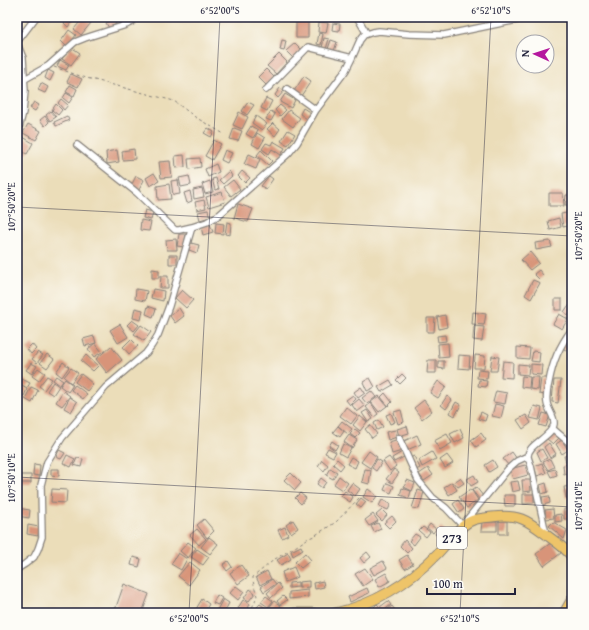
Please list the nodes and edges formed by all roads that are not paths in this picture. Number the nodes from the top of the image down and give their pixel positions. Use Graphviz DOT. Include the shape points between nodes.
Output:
graph roads {
  1 [pos="36,17"];
  2 [pos="357,17"];
  3 [pos="521,17"];
  4 [pos="132,22"];
  5 [pos="367,34"];
  6 [pos="17,42"];
  7 [pos="352,58"];
  8 [pos="25,79"];
  9 [pos="287,89"];
  10 [pos="266,90"];
  11 [pos="316,110"];
  12 [pos="17,136"];
  13 [pos="77,145"];
  14 [pos="192,227"];
  15 [pos="572,329"];
  16 [pos="552,428"];
  17 [pos="399,438"];
  18 [pos="572,445"];
  19 [pos="528,456"];
  20 [pos="463,526"];
  21 [pos="546,535"];
  22 [pos="571,555"];
  23 [pos="17,568"];
  24 [pos="572,599"];
  25 [pos="294,613"];
  26 [pos="313,613"];
  27 [pos="334,613"];
  28 [pos="564,613"];
  1 -- 6 [label="street"];
  2 -- 5 [label="street"];
  3 -- 5 [label="street" via="517,20 444,35 379,31"];
  4 -- 8 [label="street" via="75,42 48,66"];
  5 -- 7 [label="street" via="360,40"];
  6 -- 8 [label="street" via="23,58"];
  7 -- 10 [label="street" via="308,47"];
  7 -- 11 [label="street"];
  8 -- 12 [label="street" via="24,112"];
  9 -- 11 [label="street"];
  11 -- 14 [label="street" via="297,143 279,164 219,215"];
  13 -- 14 [label="street" via="136,192 175,230"];
  14 -- 23 [label="street" via="170,306 158,336 146,353 106,387 62,438 47,462 41,485 42,537 34,557"];
  15 -- 16 [label="street" via="554,359 546,392 547,404 554,421"];
  16 -- 18 [label="street"];
  16 -- 19 [label="street" via="533,446"];
  17 -- 20 [label="street" via="418,480"];
  19 -- 20 [label="street" via="508,469"];
  19 -- 21 [label="street"];
  20 -- 21 [label="main road, 273" via="470,521 483,518 516,516"];
  20 -- 27 [label="main road, 273" via="438,553 398,586 358,607"];
  21 -- 22 [label="main road, 273"];
  24 -- 28 [label="main road"];
  25 -- 26 [label="main road"];
}
